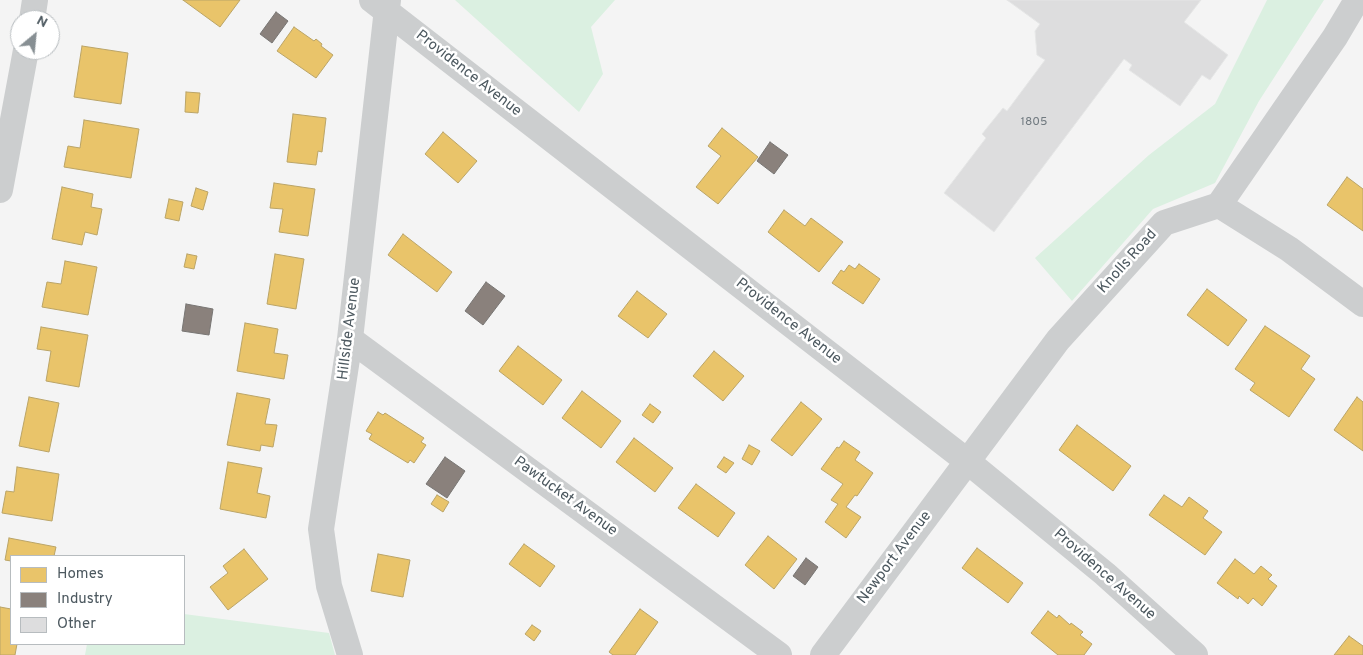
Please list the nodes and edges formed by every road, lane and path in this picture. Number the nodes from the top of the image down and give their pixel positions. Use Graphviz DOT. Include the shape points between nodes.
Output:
graph roads {
  1 [pos="1357,0"];
  2 [pos="382,3"];
  3 [pos="24,60"];
  4 [pos="0,190"];
  5 [pos="1219,205"];
  6 [pos="1363,304"];
  7 [pos="350,338"];
  8 [pos="967,461"];
  9 [pos="350,655"];
  10 [pos="779,655"];
  11 [pos="823,655"];
  12 [pos="1195,655"];
  1 -- 5 [label="street"];
  2 -- 7 [label="street, Hillside Avenue"];
  2 -- 8 [label="street, Providence Avenue"];
  3 -- 4 [label="street"];
  5 -- 6 [label="street" via="1289,249"];
  5 -- 8 [label="street, Knolls Road" via="1164,223 1058,340"];
  7 -- 9 [label="street, Hillside Avenue" via="321,529 329,586"];
  7 -- 10 [label="street, Pawtucket Avenue"];
  8 -- 11 [label="street, Newport Avenue"];
  8 -- 12 [label="street, Providence Avenue" via="1105,574"];
}
